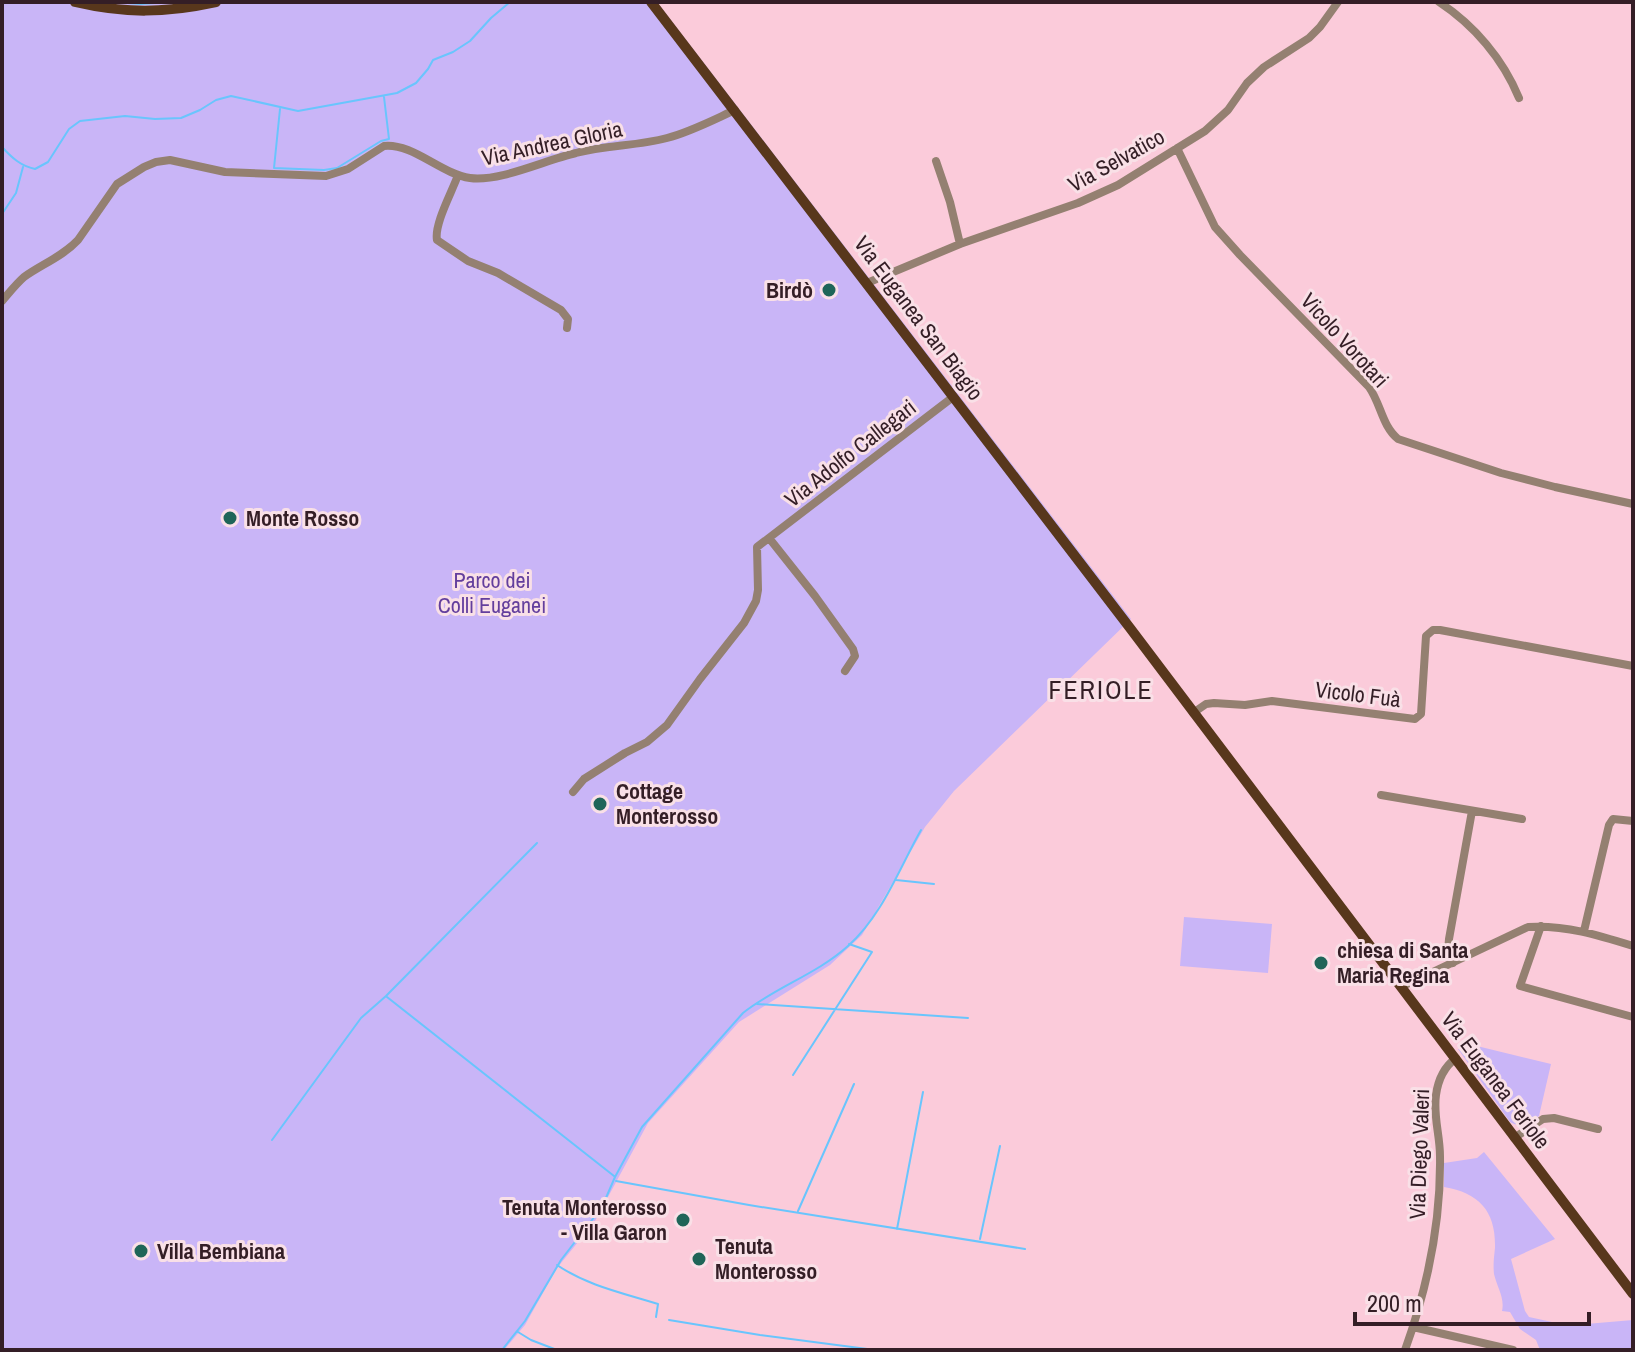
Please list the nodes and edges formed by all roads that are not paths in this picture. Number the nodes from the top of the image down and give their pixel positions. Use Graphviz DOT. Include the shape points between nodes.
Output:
graph roads {
  1 [pos="75,2"];
  2 [pos="216,2"];
  3 [pos="651,2"];
  4 [pos="1338,2"];
  5 [pos="1439,2"];
  6 [pos="1519,98"];
  7 [pos="735,110"];
  8 [pos="1177,148"];
  9 [pos="936,161"];
  10 [pos="458,175"];
  11 [pos="960,244"];
  12 [pos="867,283"];
  13 [pos="2,301"];
  14 [pos="567,328"];
  15 [pos="953,397"];
  16 [pos="1633,504"];
  17 [pos="769,538"];
  18 [pos="1153,659"];
  19 [pos="1633,666"];
  20 [pos="845,671"];
  21 [pos="1193,713"];
  22 [pos="573,792"];
  23 [pos="1381,795"];
  24 [pos="1472,811"];
  25 [pos="1522,819"];
  26 [pos="1633,821"];
  27 [pos="1541,926"];
  28 [pos="1584,931"];
  29 [pos="1633,946"];
  30 [pos="1453,963"];
  31 [pos="1401,987"];
  32 [pos="1633,1017"];
  33 [pos="1456,1058"];
  34 [pos="1598,1129"];
  35 [pos="1514,1138"];
  36 [pos="1633,1294"];
  37 [pos="1413,1327"];
  38 [pos="1405,1350"];
  39 [pos="1513,1350"];
  1 -- 2 [label="main road" via="135,12"];
  3 -- 7 [label="main road, Via Euganea San Biagio"];
  4 -- 8 [label="street, Via Selvatico" via="1309,38 1264,67 1216,122"];
  5 -- 6 [label="street" via="1483,39"];
  7 -- 10 [label="street, Via Andrea Gloria" via="669,138 575,153 487,178"];
  7 -- 12 [label="main road, Via Euganea San Biagio"];
  8 -- 11 [label="street, Via Selvatico" via="1078,203"];
  8 -- 16 [label="street, Vicolo Vorotari" via="1215,227 1369,387 1398,439 1501,473"];
  9 -- 11 [label="street"];
  10 -- 13 [label="street" via="390,146 326,176 225,172 175,160 156,162 117,184 71,248 26,276"];
  10 -- 14 [label="street, Via Andrea Gloria" via="437,240 561,310"];
  11 -- 12 [label="street, Via Selvatico"];
  12 -- 15 [label="main road, Via Euganea San Biagio"];
  15 -- 17 [label="street, Via Adolfo Callegari"];
  15 -- 18 [label="main road, Via Euganea San Biagio"];
  17 -- 20 [label="street" via="853,649 855,656"];
  17 -- 22 [label="street, Via Adolfo Callegari" via="757,547 756,601 667,725 584,779"];
  18 -- 21 [label="main road, Via Euganea Feriole"];
  19 -- 21 [label="street, Vicolo Fuà" via="1433,630 1426,636 1421,714 1415,719 1272,701 1206,704"];
  21 -- 31 [label="main road, Via Euganea Feriole"];
  23 -- 24 [label="street"];
  24 -- 25 [label="street"];
  24 -- 30 [label="street" via="1449,939"];
  26 -- 28 [label="street" via="1613,819 1609,825"];
  27 -- 28 [label="street"];
  27 -- 30 [label="street" via="1528,927"];
  27 -- 32 [label="street" via="1520,986"];
  28 -- 29 [label="street"];
  30 -- 31 [label="street"];
  31 -- 33 [label="main road, Via Euganea Feriole"];
  33 -- 35 [label="main road, Via Euganea Feriole"];
  33 -- 37 [label="street, Via Diego Valeri" via="1439,1080 1435,1096 1440,1154 1434,1238"];
  34 -- 35 [label="street" via="1543,1119"];
  35 -- 36 [label="main road, Via Euganea Feriole"];
  37 -- 38 [label="street, Via Diego Valeri"];
  37 -- 39 [label="street"];
}
